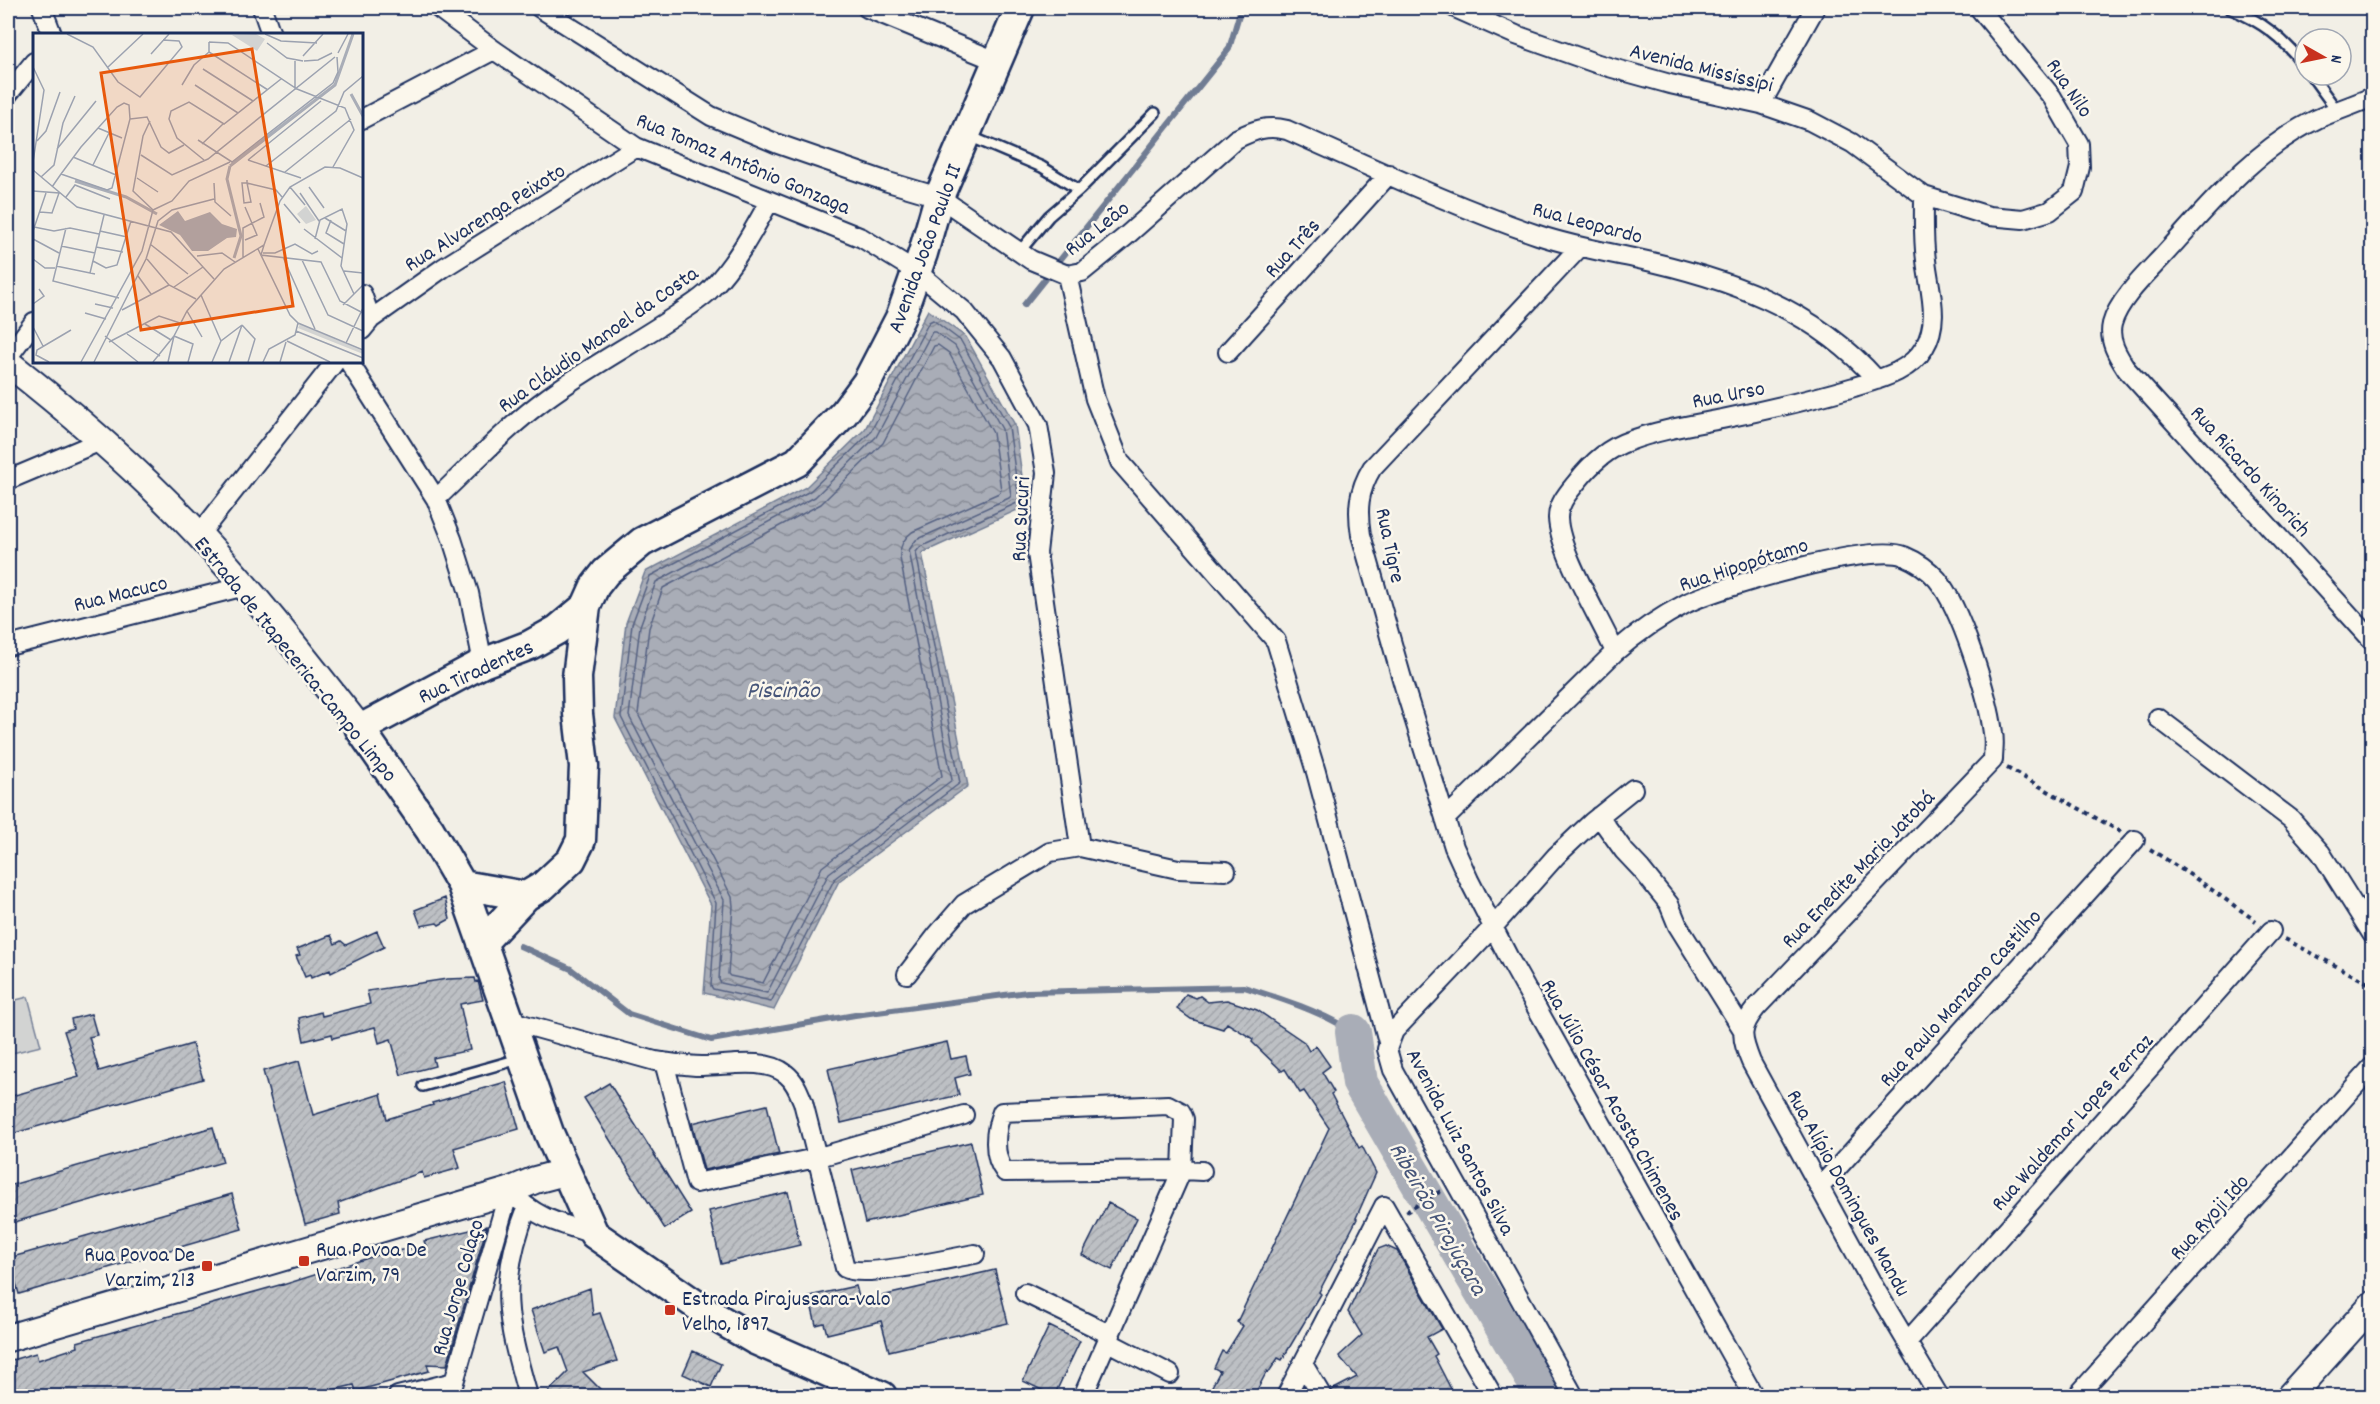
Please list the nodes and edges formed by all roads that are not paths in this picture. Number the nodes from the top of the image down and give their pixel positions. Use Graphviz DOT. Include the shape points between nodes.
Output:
graph roads {
  1 [pos="42,8"];
  2 [pos="262,8"];
  3 [pos="438,8"];
  4 [pos="540,8"];
  5 [pos="867,8"];
  6 [pos="1020,8"];
  7 [pos="1455,8"];
  8 [pos="1815,8"];
  9 [pos="1979,8"];
  10 [pos="2229,8"];
  11 [pos="52,33"];
  12 [pos="271,33"];
  13 [pos="494,50"];
  14 [pos="2293,50"];
  15 [pos="999,62"];
  16 [pos="33,63"];
  17 [pos="2320,87"];
  18 [pos="8,94"];
  19 [pos="2373,97"];
  20 [pos="1761,104"];
  21 [pos="2338,112"];
  22 [pos="1155,113"];
  23 [pos="363,118"];
  24 [pos="1273,127"];
  25 [pos="966,135"];
  26 [pos="636,147"];
  27 [pos="1389,174"];
  28 [pos="1079,190"];
  29 [pos="1924,196"];
  30 [pos="769,202"];
  31 [pos="936,205"];
  32 [pos="1579,248"];
  33 [pos="1020,251"];
  34 [pos="920,262"];
  35 [pos="1067,275"];
  36 [pos="363,302"];
  37 [pos="33,323"];
  38 [pos="366,324"];
  39 [pos="1228,352"];
  40 [pos="8,357"];
  41 [pos="8,363"];
  42 [pos="334,363"];
  43 [pos="350,363"];
  44 [pos="1877,380"];
  45 [pos="103,440"];
  46 [pos="8,480"];
  47 [pos="436,500"];
  48 [pos="199,535"];
  49 [pos="245,586"];
  50 [pos="586,606"];
  51 [pos="540,640"];
  52 [pos="2373,640"];
  53 [pos="8,646"];
  54 [pos="1615,651"];
  55 [pos="483,663"];
  56 [pos="577,677"];
  57 [pos="2158,717"];
  58 [pos="360,729"];
  59 [pos="1993,760"];
  60 [pos="1633,789"];
  61 [pos="1599,816"];
  62 [pos="1445,819"];
  63 [pos="2135,840"];
  64 [pos="1080,847"];
  65 [pos="1226,871"];
  66 [pos="462,885"];
  67 [pos="526,896"];
  68 [pos="1493,927"];
  69 [pos="2271,931"];
  70 [pos="2373,934"];
  71 [pos="482,943"];
  72 [pos="907,974"];
  73 [pos="511,1021"];
  74 [pos="1743,1029"];
  75 [pos="1388,1042"];
  76 [pos="521,1058"];
  77 [pos="664,1062"];
  78 [pos="2373,1067"];
  79 [pos="423,1086"];
  80 [pos="964,1115"];
  81 [pos="816,1158"];
  82 [pos="1182,1170"];
  83 [pos="1202,1171"];
  84 [pos="565,1172"];
  85 [pos="1820,1187"];
  86 [pos="518,1200"];
  87 [pos="594,1234"];
  88 [pos="975,1254"];
  89 [pos="1025,1293"];
  90 [pos="2373,1305"];
  91 [pos="8,1338"];
  92 [pos="1109,1338"];
  93 [pos="1907,1342"];
  94 [pos="1304,1364"];
  95 [pos="1170,1374"];
  96 [pos="452,1389"];
  97 [pos="398,1396"];
  98 [pos="528,1396"];
  99 [pos="882,1396"];
  100 [pos="1083,1396"];
  101 [pos="1286,1396"];
  102 [pos="1322,1396"];
  103 [pos="1493,1396"];
  104 [pos="1574,1396"];
  105 [pos="1754,1396"];
  106 [pos="1939,1396"];
  107 [pos="2077,1396"];
  108 [pos="2289,1396"];
  1 -- 11 [label="street"];
  2 -- 12 [label="street"];
  3 -- 13 [label="street, Rua Tomaz Antônio Gonzaga"];
  4 -- 31 [label="street, Rua Leão" via="711,116 888,182"];
  5 -- 15 [label="street"];
  6 -- 15 [label="main road, Avenida João Paulo II"];
  7 -- 20 [label="street, Avenida Mississipi" via="1598,64"];
  8 -- 20 [label="street"];
  9 -- 29 [label="street, Rua Nilo" via="2067,119 2079,144 2080,167 2074,192 2050,211 2023,219 1989,216"];
  10 -- 14 [label="lane" via="2254,18"];
  13 -- 23 [label="street"];
  13 -- 26 [label="street, Rua Tomaz Antônio Gonzaga"];
  15 -- 25 [label="main road, Avenida João Paulo II"];
  16 -- 18 [label="street"];
  17 -- 21 [label="lane"];
  19 -- 21 [label="street"];
  20 -- 29 [label="street, Avenida Mississipi" via="1810,120 1852,143"];
  21 -- 52 [label="street, Rua Ricardo Kinorich" via="2280,142 2239,174 2119,309 2112,326 2112,343 2127,370"];
  22 -- 28 [label="lane"];
  24 -- 27 [label="street, Rua Leopardo"];
  24 -- 35 [label="street, Rua Leão" via="1256,129 1236,140 1082,272"];
  25 -- 28 [label="lane" via="1042,167"];
  25 -- 31 [label="main road, Avenida João Paulo II"];
  26 -- 30 [label="street, Rua Tomaz Antônio Gonzaga"];
  26 -- 38 [label="street, Rua Alvarenga Peixoto" via="443,268"];
  27 -- 32 [label="street, Rua Leopardo"];
  27 -- 39 [label="street, Rua Três"];
  28 -- 33 [label="lane" via="1049,216"];
  29 -- 44 [label="street, Rua Urso" via="1926,261 1934,318 1931,333 1916,359"];
  30 -- 34 [label="street, Rua Tomaz Antônio Gonzaga"];
  30 -- 47 [label="street, Rua Cláudio Manoel da Costa" via="726,273 709,292 545,399"];
  31 -- 33 [label="street, Rua Leão"];
  31 -- 34 [label="main road, Avenida João Paulo II"];
  32 -- 44 [label="street, Rua Leopardo" via="1710,278 1772,301 1839,344"];
  32 -- 62 [label="street, Rua Tigre" via="1363,482 1358,511 1361,536"];
  33 -- 35 [label="street, Rua Leão" via="1031,260"];
  34 -- 50 [label="main road, Avenida João Paulo II" via="900,318 867,382 844,413 797,462 642,542 606,572"];
  34 -- 64 [label="street, Rua Sucuri" via="1002,358 1038,425 1046,473 1037,553"];
  35 -- 75 [label="street" via="1095,399 1120,462 1276,641 1316,772"];
  36 -- 38 [label="street"];
  37 -- 40 [label="street"];
  41 -- 45 [label="main road, Estrada de Itapecerica-Campo Limpo"];
  42 -- 48 [label="street"];
  43 -- 47 [label="street"];
  44 -- 54 [label="street, Rua Urso" via="1803,403 1628,441 1586,470 1561,503 1558,522 1575,570"];
  45 -- 46 [label="street"];
  45 -- 48 [label="main road, Estrada de Itapecerica-Campo Limpo"];
  47 -- 55 [label="street" via="469,593"];
  48 -- 49 [label="main road, Estrada de Itapecerica-Campo Limpo"];
  49 -- 53 [label="street, Rua Macuco"];
  49 -- 58 [label="main road, Estrada de Itapecerica-Campo Limpo"];
  50 -- 51 [label="main road, Rua Tiradentes"];
  50 -- 56 [label="main road, Avenida João Paulo II"];
  51 -- 55 [label="main road, Rua Tiradentes"];
  51 -- 56 [label="main road" via="561,654"];
  54 -- 59 [label="street, Rua Hipopótamo" via="1644,627 1689,602 1808,566 1872,553 1901,554 1923,566 1937,580 1955,610 1986,701 1994,735"];
  54 -- 62 [label="street, Rua Hipopótamo"];
  55 -- 58 [label="main road, Rua Tiradentes"];
  56 -- 67 [label="main road, Avenida João Paulo II" via="584,766 581,840 571,860"];
  57 -- 70 [label="street" via="2291,819 2321,853"];
  58 -- 66 [label="main road, Estrada de Itapecerica-Campo Limpo" via="418,811"];
  59 -- 74 [label="street, Rua Enedite Maria Jatobá" via="1756,1008"];
  60 -- 61 [label="street, Avenida Luiz Santos Silva"];
  61 -- 68 [label="street, Avenida Luiz Santos Silva" via="1556,856"];
  61 -- 74 [label="street, Rua Alípio Domingues Mandu" via="1669,904 1678,926"];
  62 -- 68 [label="street, Rua Júlio César Acosta Chimenes" via="1454,847"];
  63 -- 85 [label="street, Rua Paulo Manzano Castilho"];
  64 -- 65 [label="street" via="1178,869"];
  64 -- 72 [label="street" via="1050,852 964,904"];
  66 -- 67 [label="main road"];
  66 -- 71 [label="main road, Estrada de Itapecerica-Campo Limpo"];
  67 -- 71 [label="main road, Avenida João Paulo II"];
  68 -- 75 [label="street, Avenida Luiz Santos Silva"];
  68 -- 105 [label="street, Rua Júlio César Acosta Chimenes"];
  69 -- 93 [label="street, Rua Waldemar Lopes Ferraz"];
  71 -- 73 [label="main road, Estrada de Itapecerica-Campo Limpo"];
  73 -- 76 [label="main road, Estrada de Itapecerica-Campo Limpo"];
  73 -- 77 [label="street"];
  74 -- 85 [label="street, Rua Alípio Domingues Mandu" via="1751,1062"];
  75 -- 104 [label="street, Avenida Luiz Santos Silva" via="1388,1060 1393,1070"];
  76 -- 79 [label="lane"];
  76 -- 84 [label="main road, Estrada de Itapecerica-Campo Limpo"];
  77 -- 81 [label="street" via="758,1065 787,1075 803,1102"];
  77 -- 81 [label="street" via="696,1183"];
  78 -- 107 [label="street, Rua Ryoji Ido"];
  80 -- 81 [label="street"];
  81 -- 88 [label="street" via="845,1268 876,1271"];
  82 -- 82 [label="street" via="1184,1119 1181,1112 1168,1105 1012,1110 1002,1112 997,1125 997,1158 1005,1172"];
  82 -- 83 [label="street"];
  82 -- 92 [label="street"];
  84 -- 86 [label="main road" via="536,1180"];
  84 -- 87 [label="main road, Estrada de Itapecerica-Campo Limpo"];
  85 -- 93 [label="street, Rua Alípio Domingues Mandu"];
  86 -- 87 [label="street" via="551,1220"];
  86 -- 91 [label="main road"];
  86 -- 96 [label="street, Rua Jorge Colaço"];
  86 -- 98 [label="street" via="507,1284 509,1319"];
  87 -- 99 [label="main road" via="702,1309 755,1340"];
  89 -- 92 [label="street"];
  90 -- 108 [label="main road"];
  92 -- 95 [label="street"];
  92 -- 100 [label="street"];
  93 -- 106 [label="street, Rua Alípio Domingues Mandu"];
  94 -- 101 [label="street"];
  94 -- 102 [label="street"];
  94 -- 103 [label="street" via="1384,1206"];
  96 -- 97 [label="street"];
}
